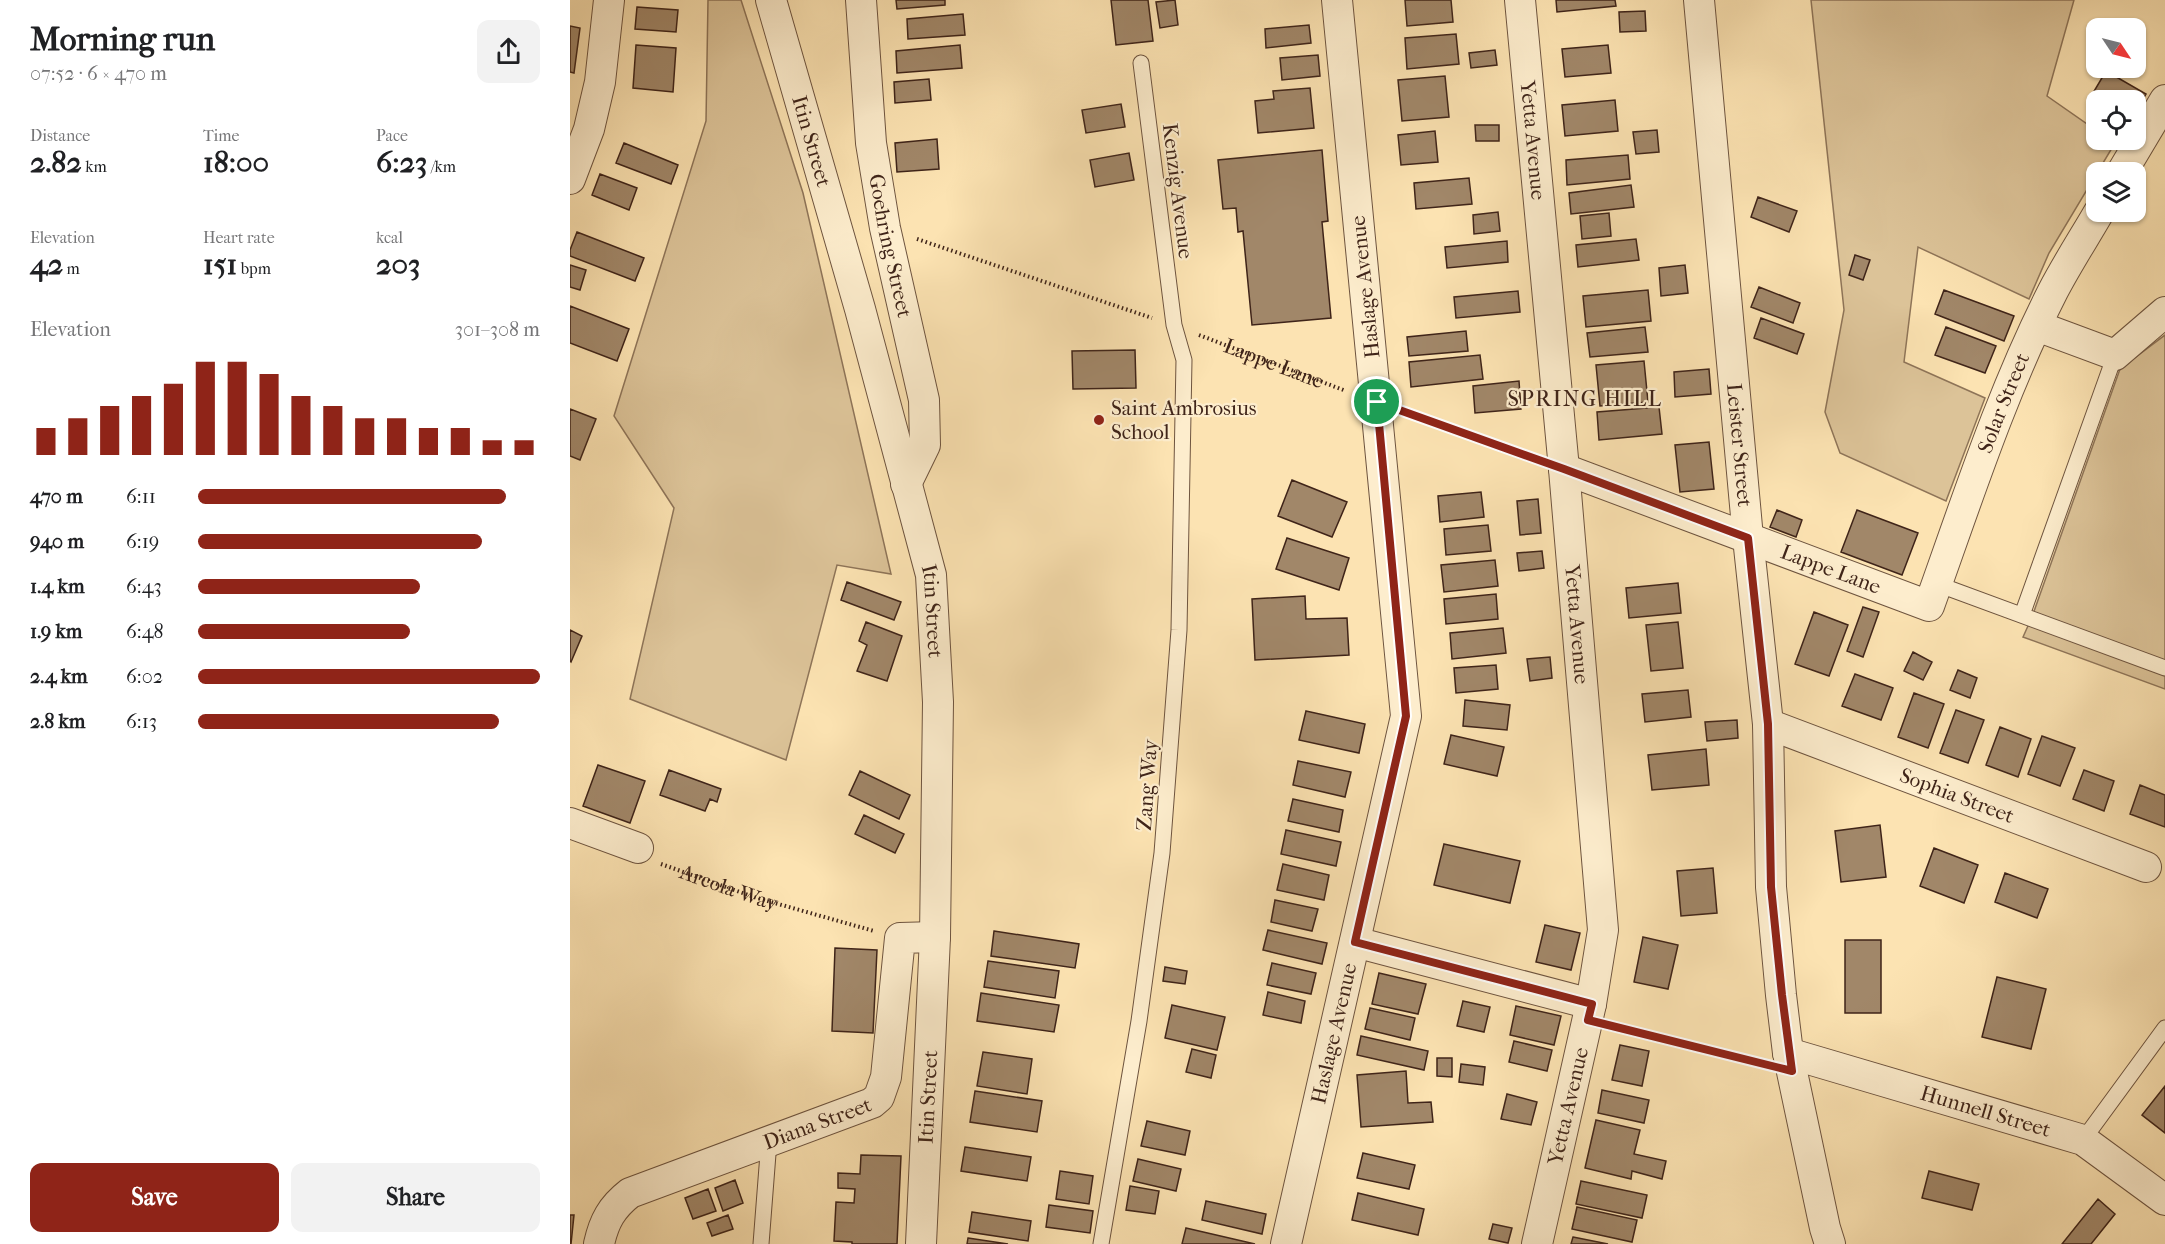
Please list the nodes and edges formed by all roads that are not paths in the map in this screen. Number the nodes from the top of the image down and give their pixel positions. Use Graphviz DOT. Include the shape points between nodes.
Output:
graph roads {
  1 [pos="609,0"];
  2 [pos="771,0"];
  3 [pos="861,0"];
  4 [pos="1337,0"];
  5 [pos="1520,0"];
  6 [pos="1699,0"];
  7 [pos="1141,63"];
  8 [pos="2165,100"];
  9 [pos="2128,162"];
  10 [pos="570,179"];
  11 [pos="2093,222"];
  12 [pos="2165,312"];
  13 [pos="1174,325"];
  14 [pos="2037,326"];
  15 [pos="2115,355"];
  16 [pos="1564,469"];
  17 [pos="906,484"];
  18 [pos="1748,538"];
  19 [pos="1933,595"];
  20 [pos="2022,615"];
  21 [pos="2165,668"];
  22 [pos="1768,724"];
  23 [pos="570,824"];
  24 [pos="638,848"];
  25 [pos="2146,867"];
  26 [pos="935,936"];
  27 [pos="1355,942"];
  28 [pos="1590,1012"];
  29 [pos="2165,1028"];
  30 [pos="1790,1062"];
  31 [pos="2083,1140"];
  32 [pos="769,1142"];
  33 [pos="2165,1200"];
  34 [pos="599,1244"];
  35 [pos="761,1244"];
  36 [pos="921,1244"];
  37 [pos="1101,1244"];
  38 [pos="1286,1244"];
  39 [pos="1537,1244"];
  40 [pos="1830,1244"];
  1 -- 10 [label="street" via="600,82 589,129"];
  2 -- 17 [label="street, Itin Street" via="857,297"];
  3 -- 17 [label="street, Goehring Street" via="872,143 885,228 924,400 925,445"];
  4 -- 27 [label="street, Haslage Avenue" via="1406,716"];
  5 -- 16 [label="street, Yetta Avenue"];
  6 -- 18 [label="street, Leister Street"];
  7 -- 13 [label="lane, Kenzig Avenue"];
  8 -- 9 [label="street"];
  11 -- 14 [label="street, Solar Street"];
  12 -- 15 [label="street"];
  13 -- 37 [label="lane, Zang Way" via="1184,360 1179,630 1162,853 1139,1021"];
  14 -- 15 [label="street"];
  14 -- 19 [label="street, Solar Street" via="2002,406"];
  15 -- 20 [label="lane"];
  16 -- 18 [label="street, Lappe Lane"];
  16 -- 28 [label="street, Yetta Avenue" via="1602,930"];
  17 -- 26 [label="street, Itin Street" via="931,575 938,702"];
  18 -- 19 [label="street, Lappe Lane"];
  18 -- 22 [label="street, Leister Street"];
  19 -- 20 [label="lane"];
  20 -- 21 [label="lane"];
  22 -- 25 [label="street, Sophia Street"];
  22 -- 30 [label="street, Leister Street" via="1771,887"];
  23 -- 24 [label="street"];
  26 -- 32 [label="street, Diana Street" via="900,938 886,1077 879,1097 863,1107"];
  26 -- 36 [label="street, Itin Street"];
  27 -- 28 [label="street"];
  27 -- 38 [label="street, Haslage Avenue"];
  28 -- 39 [label="street, Yetta Avenue"];
  29 -- 31 [label="lane"];
  30 -- 31 [label="street, Hunnell Street"];
  30 -- 40 [label="street, Leister Street"];
  31 -- 33 [label="street, Hunnell Street"];
  32 -- 34 [label="street, Diana Street" via="630,1193 616,1203"];
  32 -- 35 [label="lane"];
}
